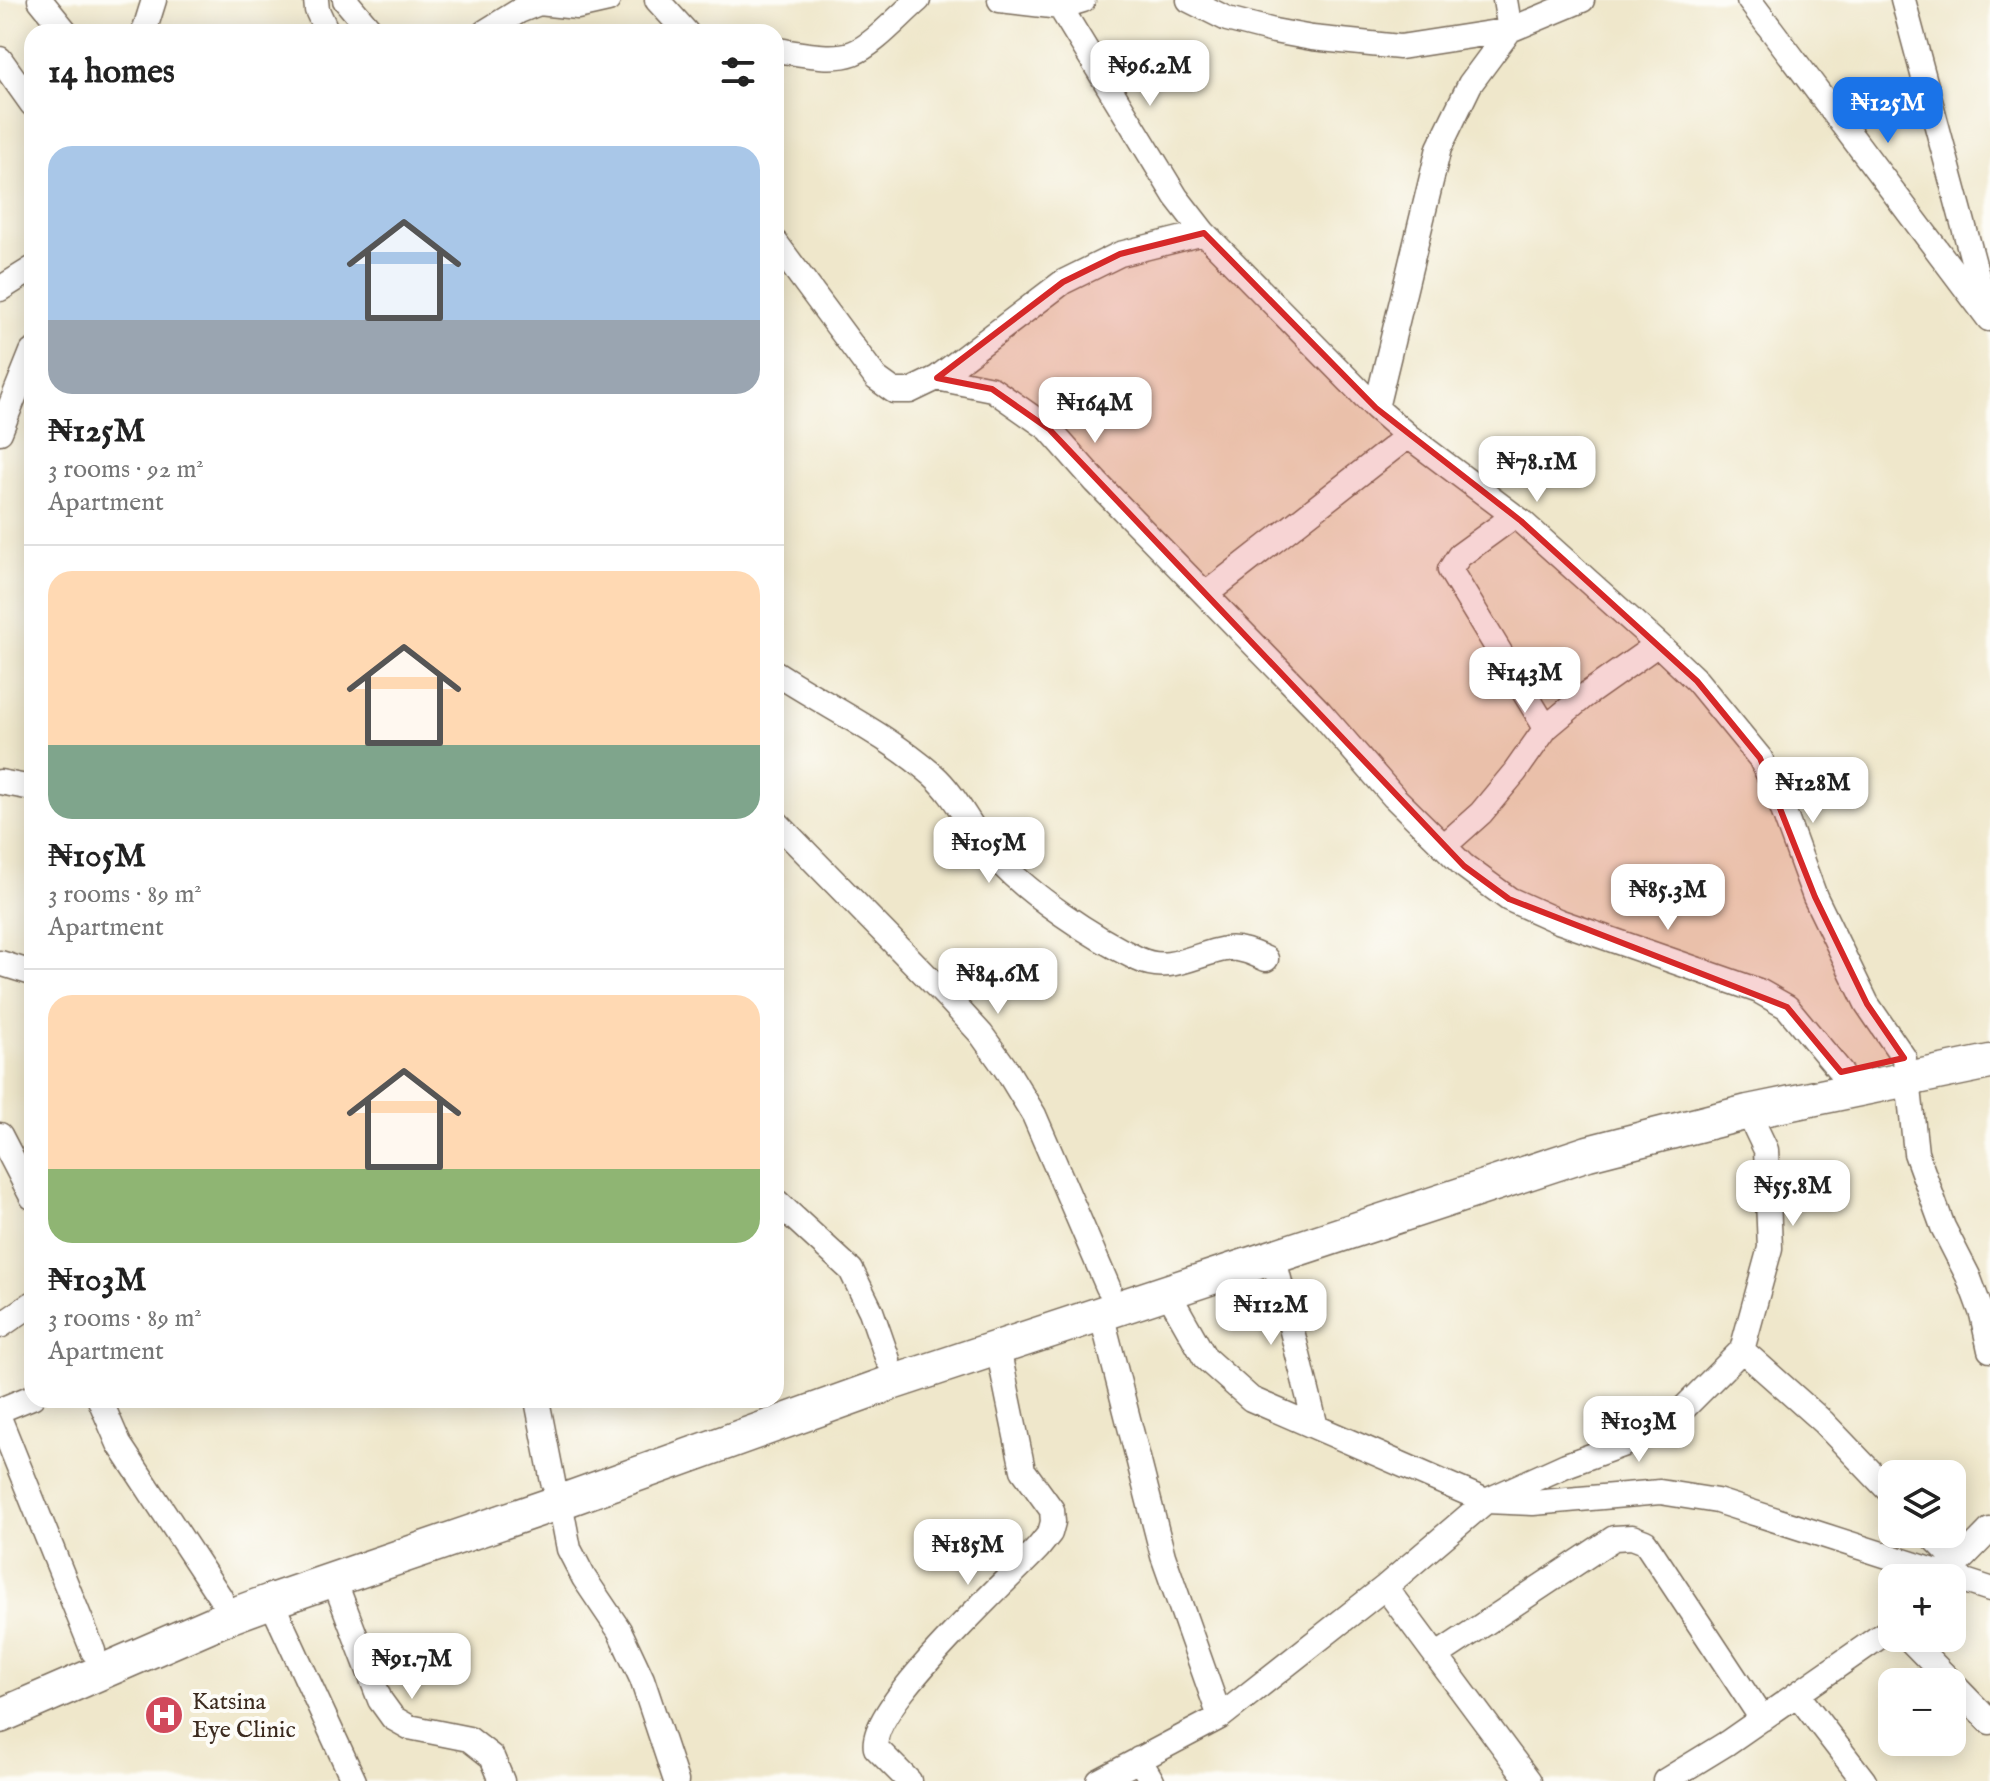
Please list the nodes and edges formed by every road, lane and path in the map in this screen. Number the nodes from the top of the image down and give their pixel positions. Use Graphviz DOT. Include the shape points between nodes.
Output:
graph roads {
  1 [pos="40,0"];
  2 [pos="154,0"];
  3 [pos="316,0"];
  4 [pos="345,0"];
  5 [pos="608,0"];
  6 [pos="657,0"];
  7 [pos="918,0"];
  8 [pos="1000,0"];
  9 [pos="1189,0"];
  10 [pos="1505,0"];
  11 [pos="1582,0"];
  12 [pos="1749,0"];
  13 [pos="1903,0"];
  14 [pos="1072,4"];
  15 [pos="519,14"];
  16 [pos="60,24"];
  17 [pos="146,24"];
  18 [pos="323,24"];
  19 [pos="365,24"];
  20 [pos="500,24"];
  21 [pos="683,24"];
  22 [pos="1510,30"];
  23 [pos="784,51"];
  24 [pos="0,59"];
  25 [pos="24,93"];
  26 [pos="1204,233"];
  27 [pos="784,254"];
  28 [pos="24,274"];
  29 [pos="0,289"];
  30 [pos="1989,321"];
  31 [pos="24,372"];
  32 [pos="937,378"];
  33 [pos="1376,408"];
  34 [pos="0,432"];
  35 [pos="1408,436"];
  36 [pos="1514,516"];
  37 [pos="1206,594"];
  38 [pos="1658,644"];
  39 [pos="784,678"];
  40 [pos="1546,728"];
  41 [pos="0,782"];
  42 [pos="24,786"];
  43 [pos="784,831"];
  44 [pos="1444,846"];
  45 [pos="1266,959"];
  46 [pos="0,963"];
  47 [pos="24,970"];
  48 [pos="1990,1038"];
  49 [pos="1990,1062"];
  50 [pos="1906,1068"];
  51 [pos="1841,1072"];
  52 [pos="1748,1112"];
  53 [pos="0,1135"];
  54 [pos="1585,1143"];
  55 [pos="24,1182"];
  56 [pos="784,1208"];
  57 [pos="1273,1255"];
  58 [pos="1167,1291"];
  59 [pos="1105,1300"];
  60 [pos="24,1310"];
  61 [pos="0,1326"];
  62 [pos="998,1348"];
  63 [pos="1742,1350"];
  64 [pos="1990,1350"];
  65 [pos="888,1360"];
  66 [pos="24,1400"];
  67 [pos="784,1401"];
  68 [pos="103,1408"];
  69 [pos="539,1408"];
  70 [pos="768,1408"];
  71 [pos="0,1410"];
  72 [pos="0,1420"];
  73 [pos="1316,1427"];
  74 [pos="1878,1479"];
  75 [pos="557,1492"];
  76 [pos="1486,1501"];
  77 [pos="494,1512"];
  78 [pos="1990,1530"];
  79 [pos="1923,1564"];
  80 [pos="1957,1564"];
  81 [pos="1966,1579"];
  82 [pos="334,1580"];
  83 [pos="1385,1587"];
  84 [pos="1990,1589"];
  85 [pos="220,1597"];
  86 [pos="271,1601"];
  87 [pos="1878,1638"];
  88 [pos="93,1651"];
  89 [pos="1921,1652"];
  90 [pos="1436,1656"];
  91 [pos="1937,1668"];
  92 [pos="0,1692"];
  93 [pos="1797,1694"];
  94 [pos="1966,1698"];
  95 [pos="0,1716"];
  96 [pos="1220,1717"];
  97 [pos="1762,1719"];
  98 [pos="1990,1722"];
  99 [pos="1139,1759"];
  100 [pos="1693,1774"];
  101 [pos="354,1781"];
  102 [pos="502,1781"];
  103 [pos="676,1781"];
  104 [pos="909,1781"];
  105 [pos="1099,1781"];
  106 [pos="1152,1781"];
  107 [pos="1529,1781"];
  108 [pos="1665,1781"];
  109 [pos="1864,1781"];
  1 -- 16 [label="street"];
  2 -- 17 [label="street"];
  3 -- 18 [label="street"];
  4 -- 19 [label="street"];
  5 -- 15 [label="street" via="577,7 539,3"];
  6 -- 21 [label="street"];
  7 -- 23 [label="street" via="852,54"];
  8 -- 14 [label="street"];
  9 -- 22 [label="street" via="1227,19 1274,31 1400,47"];
  10 -- 22 [label="street"];
  11 -- 22 [label="street"];
  12 -- 30 [label="street"];
  13 -- 30 [label="street"];
  14 -- 26 [label="street" via="1176,197"];
  15 -- 20 [label="street"];
  22 -- 33 [label="street" via="1470,84 1439,148"];
  24 -- 25 [label="street"];
  26 -- 32 [label="street" via="1120,254 1063,282"];
  26 -- 33 [label="street"];
  27 -- 32 [label="street" via="876,378 894,391 910,391"];
  28 -- 29 [label="street"];
  31 -- 34 [label="street"];
  32 -- 37 [label="street" via="992,389 1049,429"];
  33 -- 35 [label="street"];
  35 -- 36 [label="street"];
  35 -- 37 [label="street"];
  36 -- 38 [label="street"];
  36 -- 40 [label="street" via="1459,556 1450,570"];
  37 -- 44 [label="street"];
  38 -- 40 [label="street"];
  38 -- 50 [label="street" via="1697,681 1760,758 1815,897 1867,1004"];
  39 -- 45 [label="street" via="891,742 936,778 995,857 1087,930 1141,961 1171,965 1227,949"];
  40 -- 44 [label="street" via="1481,813"];
  41 -- 42 [label="street"];
  43 -- 59 [label="street" via="989,1045 1034,1115"];
  44 -- 51 [label="street" via="1509,899 1759,991 1787,1007"];
  46 -- 47 [label="street"];
  48 -- 50 [label="highway"];
  49 -- 50 [label="highway"];
  50 -- 51 [label="highway"];
  50 -- 52 [label="highway"];
  50 -- 64 [label="street" via="1916,1153 1977,1301"];
  51 -- 54 [label="highway" via="1729,1094"];
  52 -- 54 [label="highway"];
  52 -- 63 [label="street" via="1766,1150 1770,1248"];
  53 -- 55 [label="street"];
  54 -- 57 [label="highway"];
  54 -- 59 [label="highway"];
  56 -- 65 [label="street" via="851,1270"];
  57 -- 58 [label="highway"];
  57 -- 73 [label="street"];
  58 -- 59 [label="highway"];
  58 -- 73 [label="street" via="1205,1358 1251,1399"];
  59 -- 62 [label="highway"];
  59 -- 65 [label="highway"];
  59 -- 96 [label="street" via="1163,1556"];
  60 -- 61 [label="street"];
  62 -- 75 [label="highway"];
  62 -- 104 [label="street" via="1023,1470 1052,1510 1053,1522 1038,1548 945,1642 887,1711 874,1742"];
  63 -- 74 [label="street"];
  63 -- 76 [label="street" via="1679,1413 1627,1443"];
  65 -- 67 [label="highway"];
  66 -- 71 [label="street"];
  68 -- 85 [label="street" via="119,1444"];
  69 -- 75 [label="street"];
  70 -- 75 [label="highway"];
  72 -- 88 [label="street"];
  73 -- 76 [label="street"];
  75 -- 77 [label="highway"];
  75 -- 103 [label="street" via="569,1549 642,1679"];
  76 -- 79 [label="street" via="1533,1503 1660,1492 1717,1501"];
  76 -- 83 [label="street"];
  77 -- 82 [label="highway"];
  77 -- 85 [label="highway"];
  78 -- 80 [label="street"];
  81 -- 84 [label="street"];
  82 -- 86 [label="highway"];
  82 -- 102 [label="street" via="380,1700 393,1718 409,1727 469,1739 492,1757"];
  83 -- 90 [label="street"];
  83 -- 96 [label="street"];
  85 -- 88 [label="highway"];
  86 -- 95 [label="highway"];
  86 -- 101 [label="street"];
  87 -- 93 [label="street"];
  88 -- 92 [label="highway"];
  89 -- 91 [label="street"];
  90 -- 97 [label="street" via="1614,1538 1632,1537 1645,1542"];
  90 -- 107 [label="street"];
  93 -- 97 [label="street"];
  93 -- 109 [label="street"];
  94 -- 98 [label="street"];
  96 -- 99 [label="street"];
  97 -- 100 [label="street"];
  99 -- 105 [label="street"];
  99 -- 106 [label="street"];
  100 -- 108 [label="street"];
}
